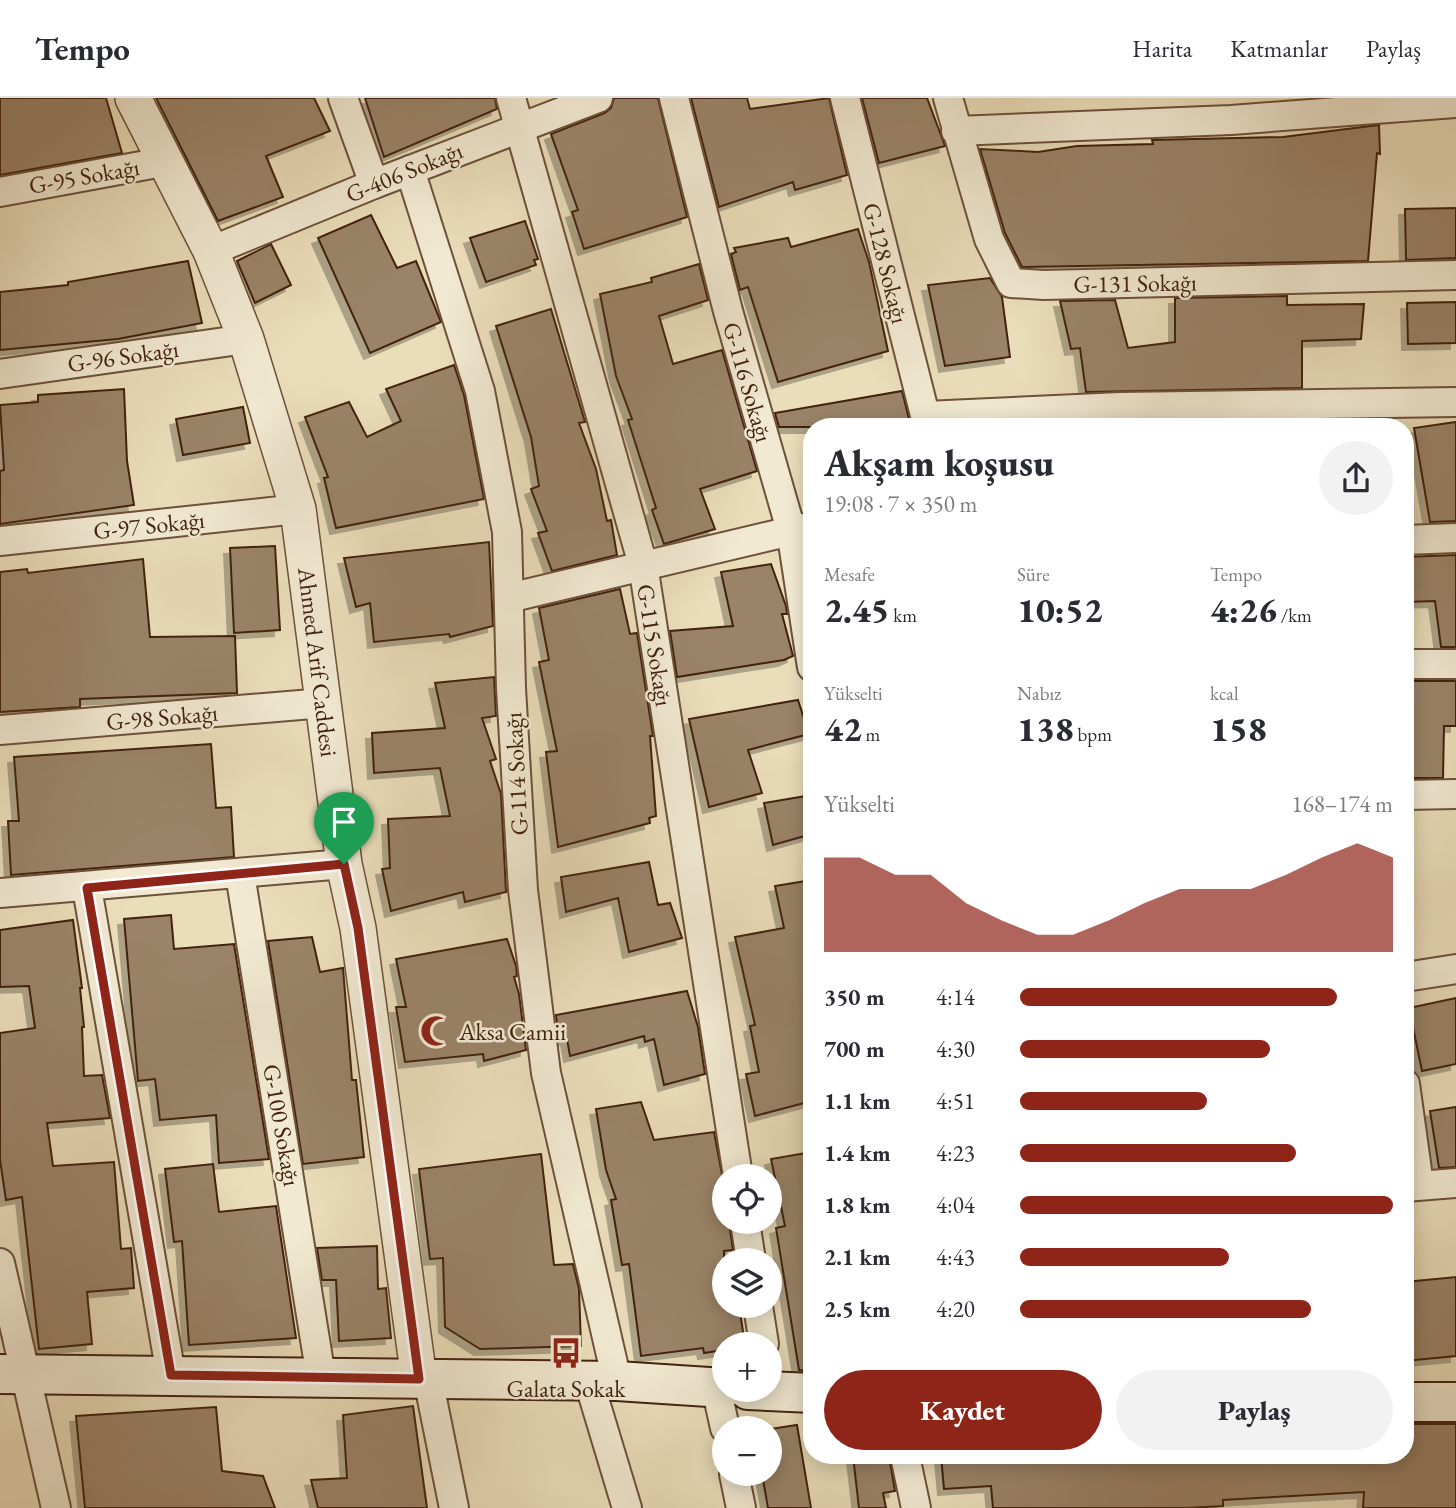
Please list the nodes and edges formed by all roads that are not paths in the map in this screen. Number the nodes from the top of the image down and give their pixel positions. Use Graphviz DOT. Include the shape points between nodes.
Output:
graph roads {
  1 [pos="133,98"];
  2 [pos="343,98"];
  3 [pos="511,98"];
  4 [pos="598,98"];
  5 [pos="674,98"];
  6 [pos="845,98"];
  7 [pos="948,98"];
  8 [pos="1456,103"];
  9 [pos="520,126"];
  10 [pos="956,131"];
  11 [pos="168,161"];
  12 [pos="410,170"];
  13 [pos="374,184"];
  14 [pos="0,192"];
  15 [pos="211,251"];
  16 [pos="1456,275"];
  17 [pos="246,338"];
  18 [pos="0,374"];
  19 [pos="1456,402"];
  20 [pos="925,418"];
  21 [pos="968,418"];
  22 [pos="298,509"];
  23 [pos="801,528"];
  24 [pos="1456,538"];
  25 [pos="1414,540"];
  26 [pos="0,541"];
  27 [pos="803,553"];
  28 [pos="643,565"];
  29 [pos="509,598"];
  30 [pos="1414,664"];
  31 [pos="1456,664"];
  32 [pos="324,703"];
  33 [pos="0,730"];
  34 [pos="1456,794"];
  35 [pos="1414,795"];
  36 [pos="344,864"];
  37 [pos="240,874"];
  38 [pos="87,888"];
  39 [pos="0,893"];
  40 [pos="1456,969"];
  41 [pos="1414,976"];
  42 [pos="736,1164"];
  43 [pos="1456,1183"];
  44 [pos="1414,1186"];
  45 [pos="0,1263"];
  46 [pos="12,1374"];
  47 [pos="171,1375"];
  48 [pos="321,1377"];
  49 [pos="424,1379"];
  50 [pos="603,1382"];
  51 [pos="712,1386"];
  52 [pos="782,1390"];
  53 [pos="803,1392"];
  54 [pos="1414,1402"];
  55 [pos="1456,1402"];
  56 [pos="907,1464"];
  57 [pos="736,1486"];
  58 [pos="57,1508"];
  59 [pos="454,1508"];
  60 [pos="627,1508"];
  61 [pos="741,1508"];
  62 [pos="916,1508"];
  1 -- 11 [label="street, Ahmed Arif Caddesi"];
  2 -- 13 [label="street"];
  3 -- 9 [label="street, G-115 Sokağı"];
  4 -- 9 [label="street, G-406 Sokağı"];
  5 -- 23 [label="street, G-116 Sokağı" via="724,297"];
  6 -- 20 [label="street, G-128 Sokağı"];
  7 -- 10 [label="street, G-131 Sokağı"];
  8 -- 10 [label="street" via="1230,120"];
  9 -- 12 [label="street, G-406 Sokağı"];
  9 -- 28 [label="street, G-115 Sokağı"];
  10 -- 16 [label="street, G-131 Sokağı" via="989,239 1011,283"];
  11 -- 14 [label="street, G-95 Sokağı"];
  11 -- 15 [label="street, Ahmed Arif Caddesi"];
  12 -- 13 [label="street, G-406 Sokağı"];
  12 -- 29 [label="street, G-114 Sokağı" via="480,391 507,532"];
  13 -- 15 [label="street, G-406 Sokağı"];
  15 -- 17 [label="street, Ahmed Arif Caddesi"];
  17 -- 18 [label="street, G-96 Sokağı"];
  17 -- 22 [label="street, Ahmed Arif Caddesi"];
  19 -- 21 [label="street" via="1121,407"];
  22 -- 26 [label="street, G-97 Sokağı"];
  22 -- 32 [label="street, Ahmed Arif Caddesi"];
  23 -- 27 [label="street, G-116 Sokağı"];
  23 -- 28 [label="street"];
  24 -- 25 [label="street"];
  28 -- 29 [label="street"];
  28 -- 42 [label="street, G-115 Sokağı"];
  29 -- 50 [label="street, G-114 Sokağı" via="523,890 546,1073"];
  30 -- 31 [label="street"];
  32 -- 33 [label="street, G-98 Sokağı"];
  32 -- 36 [label="street, Ahmed Arif Caddesi"];
  34 -- 35 [label="street"];
  36 -- 37 [label="street"];
  36 -- 49 [label="street, Ahmed Arif Caddesi" via="358,928"];
  37 -- 38 [label="street"];
  37 -- 48 [label="street, G-100 Sokağı"];
  38 -- 39 [label="street"];
  38 -- 47 [label="street"];
  40 -- 41 [label="street"];
  43 -- 44 [label="street"];
  45 -- 46 [label="street"];
  46 -- 47 [label="main road"];
  46 -- 58 [label="street"];
  47 -- 48 [label="main road"];
  48 -- 49 [label="main road"];
  49 -- 50 [label="main road"];
  49 -- 59 [label="street"];
  50 -- 51 [label="main road"];
  50 -- 60 [label="street, G-114 Sokağı"];
  52 -- 53 [label="main road"];
  54 -- 55 [label="main road"];
  56 -- 62 [label="street"];
  57 -- 61 [label="street"];
}
